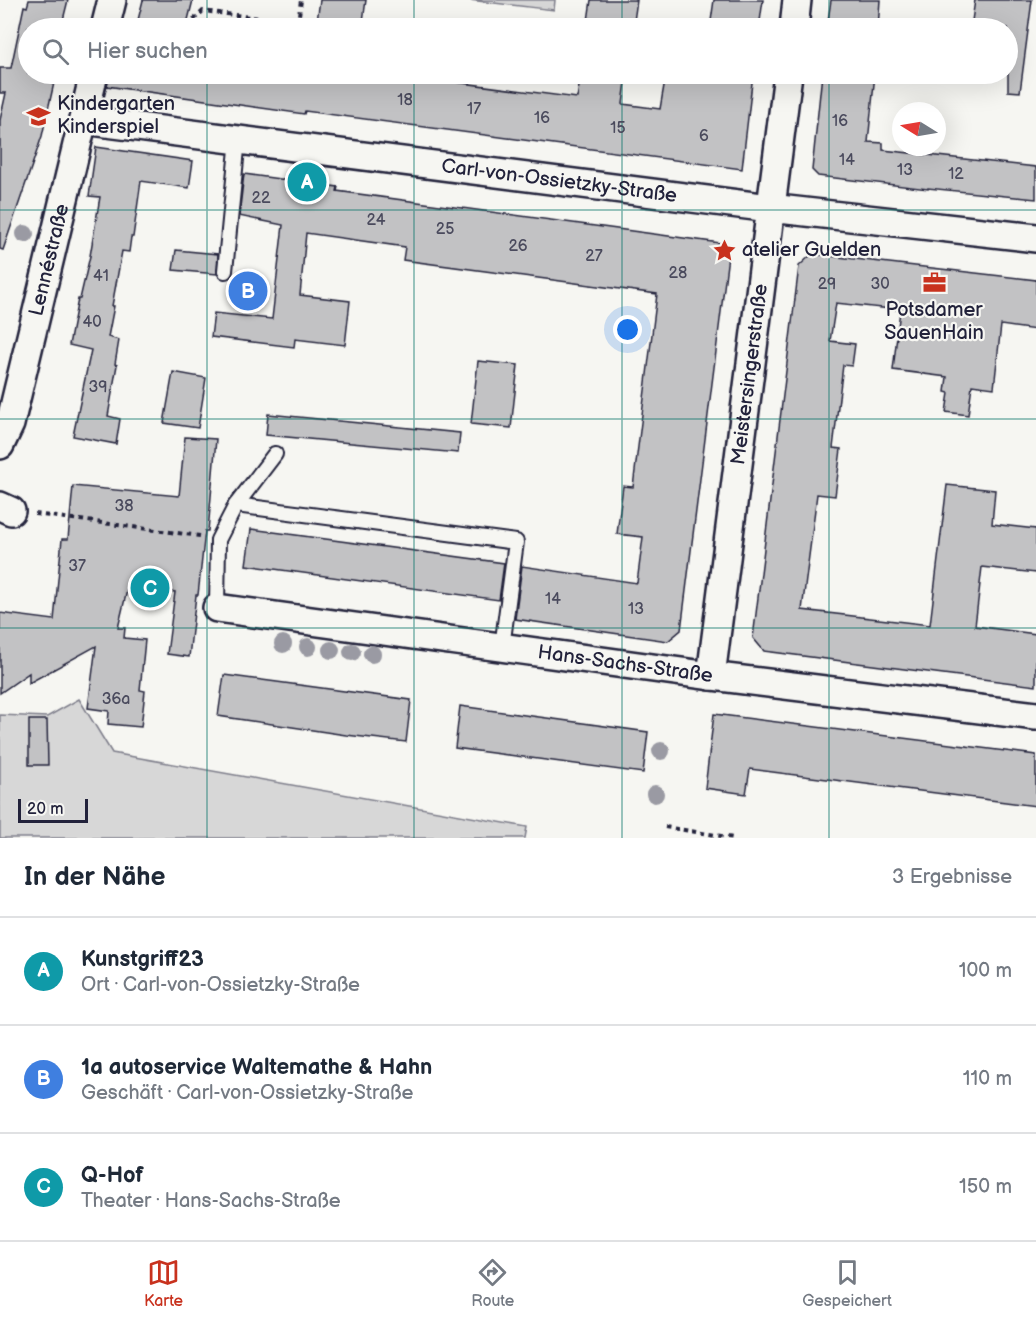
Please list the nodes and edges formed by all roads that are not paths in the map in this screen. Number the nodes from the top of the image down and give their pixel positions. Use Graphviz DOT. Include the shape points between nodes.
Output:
graph roads {
  1 [pos="112,0"];
  2 [pos="797,0"];
  3 [pos="108,18"];
  4 [pos="795,18"];
  5 [pos="92,84"];
  6 [pos="787,84"];
  7 [pos="83,120"];
  8 [pos="238,139"];
  9 [pos="771,208"];
  10 [pos="1036,238"];
  11 [pos="225,271"];
  12 [pos="0,445"];
  13 [pos="275,454"];
  14 [pos="236,505"];
  15 [pos="217,608"];
  16 [pos="502,647"];
  17 [pos="711,676"];
  18 [pos="1036,716"];
  1 -- 3 [label="street"];
  2 -- 4 [label="street"];
  5 -- 7 [label="street, Lennéstraße"];
  6 -- 9 [label="street, Meistersingerstraße"];
  7 -- 8 [label="street, Carl-von-Ossietzky-Straße"];
  7 -- 12 [label="street, Lennéstraße" via="10,424"];
  8 -- 9 [label="street, Carl-von-Ossietzky-Straße"];
  8 -- 11 [label="lane"];
  9 -- 10 [label="street, Carl-von-Ossietzky-Straße"];
  9 -- 17 [label="street, Meistersingerstraße"];
  13 -- 14 [label="lane"];
  14 -- 15 [label="lane" via="218,540"];
  14 -- 16 [label="lane" via="516,542"];
  15 -- 16 [label="street, Hans-Sachs-Straße"];
  16 -- 17 [label="street, Hans-Sachs-Straße"];
  17 -- 18 [label="street, Hans-Sachs-Straße"];
}
